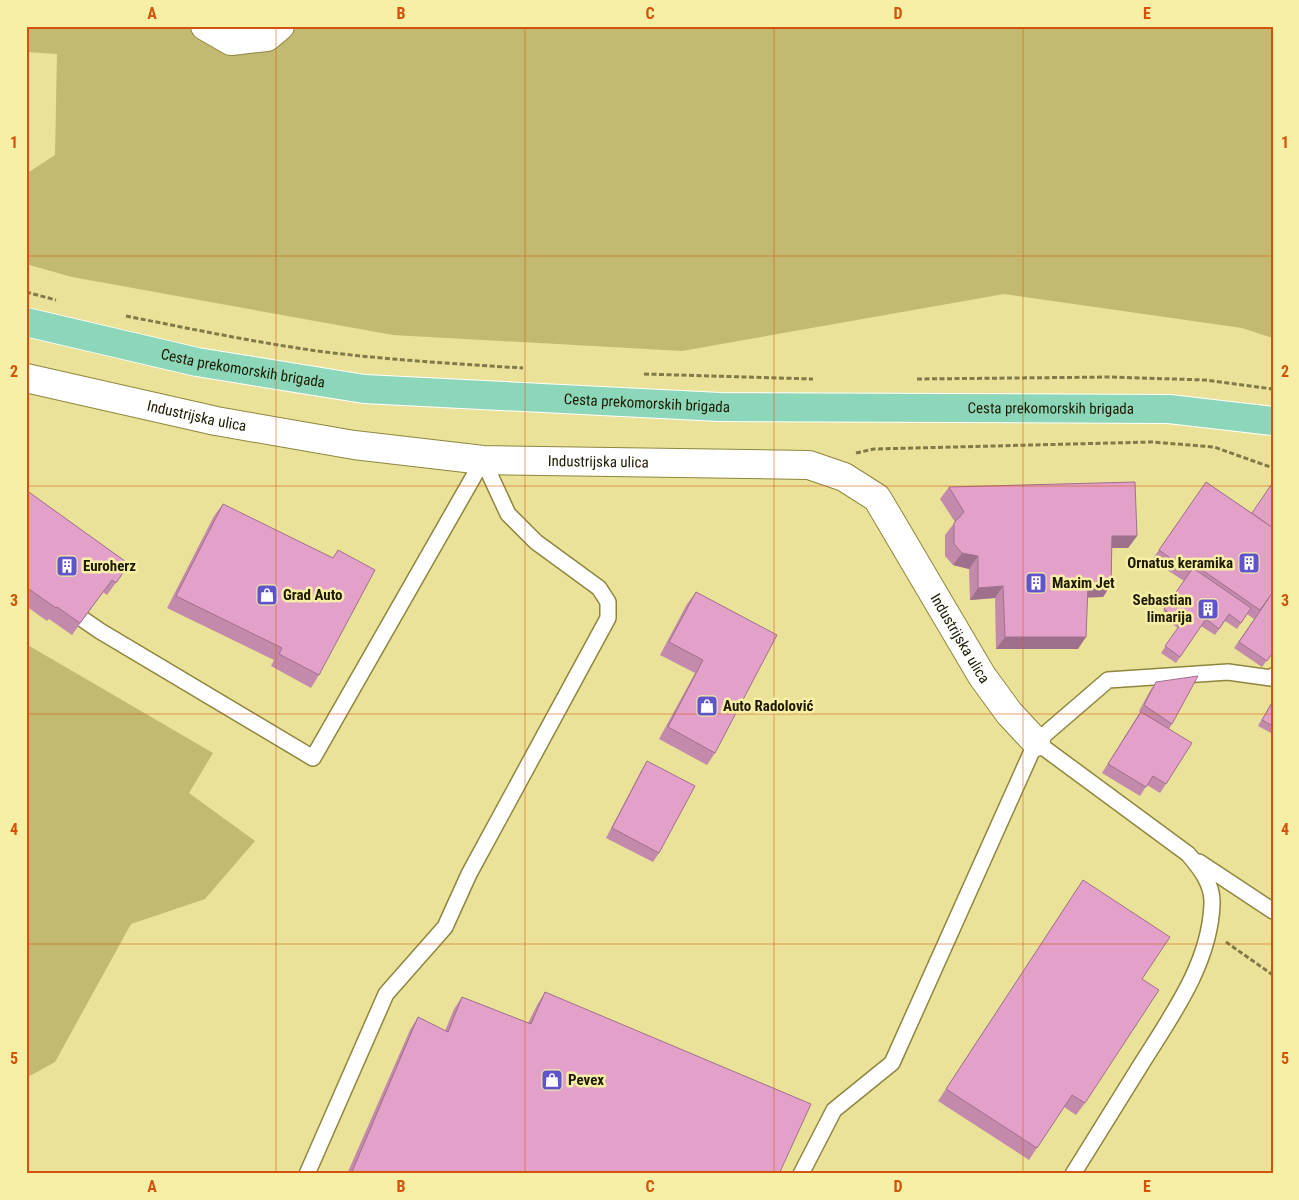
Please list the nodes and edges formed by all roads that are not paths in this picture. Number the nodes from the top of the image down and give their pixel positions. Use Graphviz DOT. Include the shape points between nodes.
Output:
graph roads {
  1 [pos="205,26"];
  2 [pos="280,26"];
  3 [pos="26,322"];
  4 [pos="26,378"];
  5 [pos="1273,421"];
  6 [pos="483,460"];
  7 [pos="59,603"];
  8 [pos="1273,676"];
  9 [pos="1036,742"];
  10 [pos="1188,854"];
  11 [pos="1273,911"];
  12 [pos="307,1174"];
  13 [pos="801,1174"];
  14 [pos="1073,1174"];
  1 -- 2 [label="street" via="231,41 266,37"];
  3 -- 5 [label="main road, Cesta prekomorskih brigada" via="197,362 364,389 720,407 1169,409"];
  4 -- 6 [label="street, Industrijska ulica" via="216,421 354,445"];
  6 -- 7 [label="lane" via="313,758 100,631"];
  6 -- 9 [label="street, Industrijska ulica" via="809,466 844,477 878,498 982,676"];
  6 -- 12 [label="lane" via="508,514 536,542 599,588 608,602 608,618 469,874 445,927 386,994"];
  8 -- 9 [label="lane" via="1228,672 1108,680"];
  9 -- 10 [label="lane"];
  9 -- 13 [label="lane" via="892,1063 834,1110"];
  10 -- 11 [label="lane"];
  10 -- 14 [label="lane" via="1205,875 1213,902 1209,930 1198,965 1181,1000"];
}
